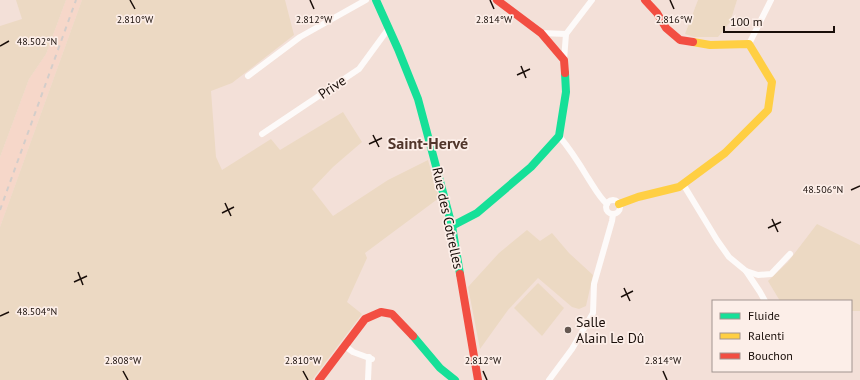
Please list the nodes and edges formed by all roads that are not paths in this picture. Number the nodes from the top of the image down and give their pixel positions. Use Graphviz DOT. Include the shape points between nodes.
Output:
graph roads {
  1 [pos="366,0"];
  2 [pos="376,0"];
  3 [pos="497,0"];
  4 [pos="592,0"];
  5 [pos="645,0"];
  6 [pos="771,0"];
  7 [pos="389,28"];
  8 [pos="541,33"];
  9 [pos="566,34"];
  10 [pos="749,44"];
  11 [pos="564,60"];
  12 [pos="248,76"];
  13 [pos="262,134"];
  14 [pos="559,136"];
  15 [pos="683,184"];
  16 [pos="607,204"];
  17 [pos="619,204"];
  18 [pos="613,214"];
  19 [pos="452,226"];
  20 [pos="790,254"];
  21 [pos="746,271"];
  22 [pos="764,300"];
  23 [pos="345,346"];
  24 [pos="479,378"];
  25 [pos="453,379"];
  26 [pos="319,380"];
  27 [pos="368,380"];
  28 [pos="549,380"];
  1 -- 12 [label="street" via="300,37"];
  2 -- 7 [label="street, Rue des Cotrelles"];
  3 -- 8 [label="street"];
  4 -- 9 [label="street"];
  5 -- 10 [label="street" via="666,28 680,40 710,45"];
  6 -- 10 [label="street"];
  7 -- 13 [label="street, Prive" via="358,69"];
  7 -- 19 [label="street, Rue des Cotrelles" via="418,99"];
  8 -- 9 [label="street"];
  8 -- 11 [label="street"];
  9 -- 11 [label="street"];
  10 -- 15 [label="street" via="772,82 768,110 725,153"];
  11 -- 14 [label="street" via="566,92"];
  14 -- 16 [label="street"];
  14 -- 19 [label="street" via="531,167 477,213"];
  15 -- 17 [label="street"];
  15 -- 21 [label="street" via="729,257"];
  16 -- 17 [label="street" via="613,201"];
  16 -- 18 [label="street" via="608,211"];
  17 -- 18 [label="street" via="619,211"];
  18 -- 28 [label="street" via="594,284 593,313 572,349"];
  19 -- 24 [label="street, Rue des Cotrelles"];
  20 -- 21 [label="street" via="771,274 758,275"];
  21 -- 22 [label="street"];
  23 -- 25 [label="street" via="365,318 381,312 392,314"];
  23 -- 26 [label="street"];
  23 -- 27 [label="street" via="370,358"];
}
